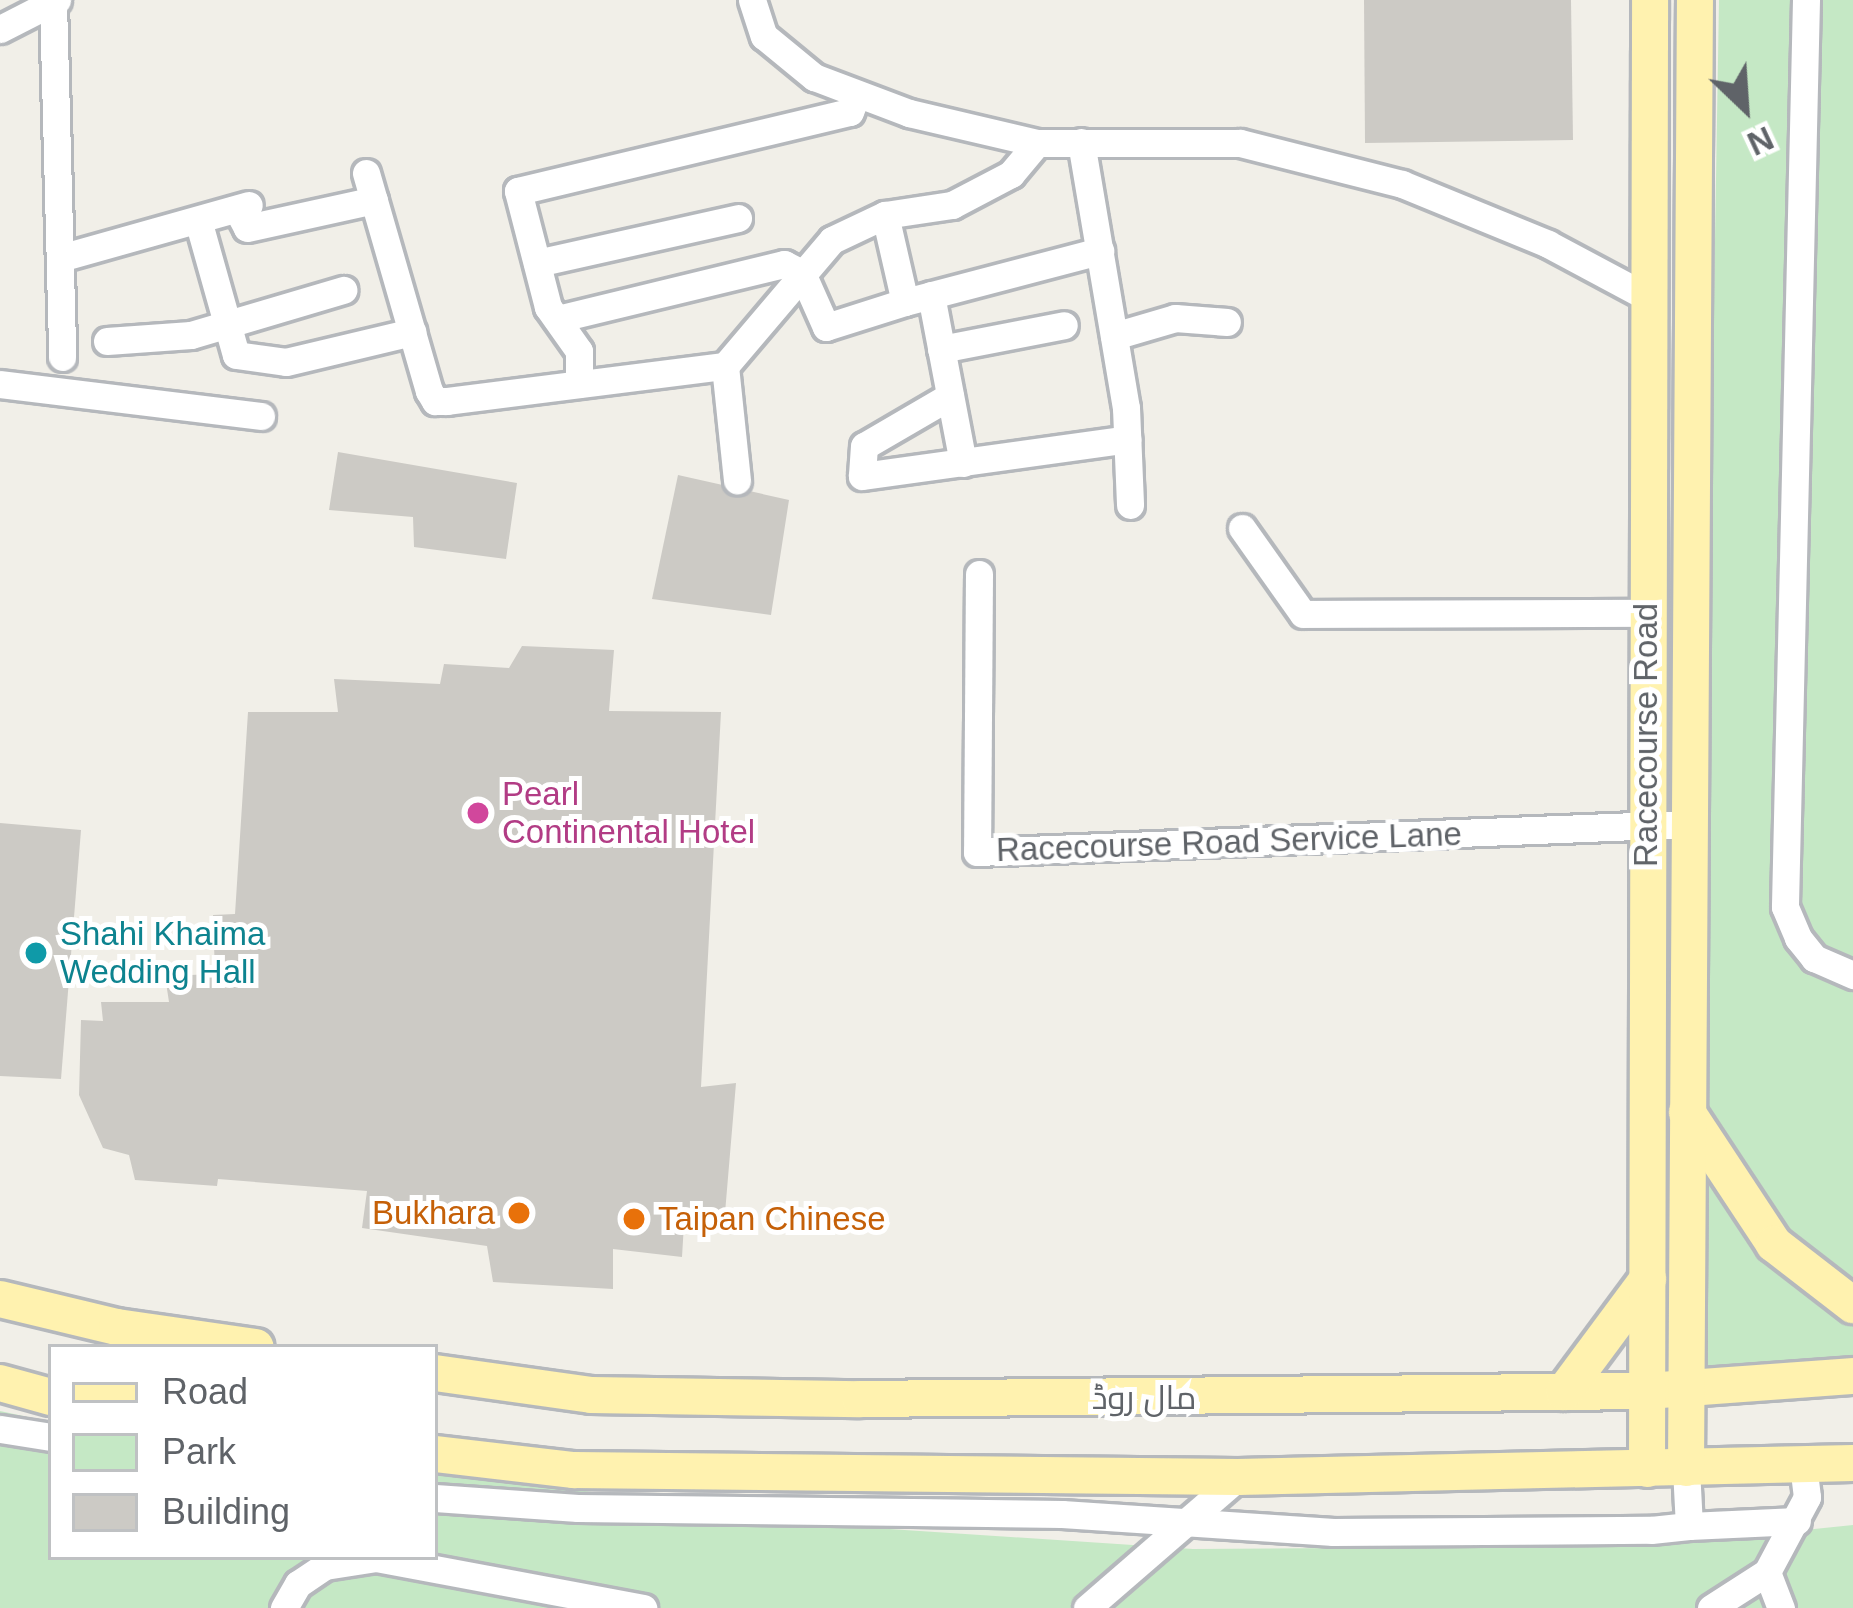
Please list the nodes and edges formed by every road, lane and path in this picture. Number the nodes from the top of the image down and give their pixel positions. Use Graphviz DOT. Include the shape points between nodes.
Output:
graph roads {
  1 [pos="752,0"];
  2 [pos="1650,0"];
  3 [pos="1695,0"];
  4 [pos="1806,0"];
  5 [pos="55,1"];
  6 [pos="0,29"];
  7 [pos="857,94"];
  8 [pos="1081,142"];
  9 [pos="1037,143"];
  10 [pos="366,172"];
  11 [pos="374,200"];
  12 [pos="885,214"];
  13 [pos="738,218"];
  14 [pos="198,220"];
  15 [pos="1100,251"];
  16 [pos="60,258"];
  17 [pos="537,263"];
  18 [pos="802,273"];
  19 [pos="343,290"];
  20 [pos="918,298"];
  21 [pos="1651,298"];
  22 [pos="556,319"];
  23 [pos="1227,322"];
  24 [pos="226,323"];
  25 [pos="1064,325"];
  26 [pos="412,332"];
  27 [pos="1114,335"];
  28 [pos="107,341"];
  29 [pos="941,349"];
  30 [pos="62,357"];
  31 [pos="725,366"];
  32 [pos="0,384"];
  33 [pos="579,384"];
  34 [pos="950,396"];
  35 [pos="261,416"];
  36 [pos="1127,439"];
  37 [pos="963,463"];
  38 [pos="737,480"];
  39 [pos="1130,506"];
  40 [pos="1242,528"];
  41 [pos="979,574"];
  42 [pos="1646,613"];
  43 [pos="1687,824"];
  44 [pos="1645,825"];
  45 [pos="1853,975"];
  46 [pos="1685,1109"];
  47 [pos="1648,1279"];
  48 [pos="0,1299"];
  49 [pos="1853,1305"];
  50 [pos="235,1344"];
  51 [pos="438,1372"];
  52 [pos="1853,1376"];
  53 [pos="0,1383"];
  54 [pos="1666,1389"];
  55 [pos="1564,1392"];
  56 [pos="48,1396"];
  57 [pos="0,1430"];
  58 [pos="48,1437"];
  59 [pos="438,1454"];
  60 [pos="1853,1462"];
  61 [pos="1803,1466"];
  62 [pos="1686,1468"];
  63 [pos="1647,1469"];
  64 [pos="1238,1477"];
  65 [pos="438,1498"];
  66 [pos="1797,1522"];
  67 [pos="1182,1525"];
  68 [pos="1689,1526"];
  69 [pos="363,1560"];
  70 [pos="387,1560"];
  71 [pos="1767,1573"];
  72 [pos="284,1608"];
  73 [pos="643,1608"];
  74 [pos="1087,1608"];
  75 [pos="1711,1608"];
  76 [pos="1781,1608"];
  1 -- 7 [label="street" via="764,36 814,77"];
  2 -- 21 [label="main road, Racecourse Road"];
  3 -- 43 [label="main road, Racecourse Road"];
  4 -- 45 [label="street" via="1785,907 1814,958"];
  5 -- 6 [label="street"];
  5 -- 16 [label="street"];
  7 -- 9 [label="street"];
  7 -- 17 [label="street" via="853,111 522,188"];
  8 -- 9 [label="street"];
  8 -- 15 [label="street"];
  8 -- 21 [label="street" via="1226,140 1402,184 1548,244"];
  9 -- 12 [label="street" via="1011,174 952,205"];
  10 -- 11 [label="street"];
  11 -- 14 [label="street" via="250,228 243,207"];
  11 -- 26 [label="street"];
  12 -- 18 [label="street" via="832,241"];
  12 -- 20 [label="street"];
  13 -- 17 [label="street"];
  14 -- 16 [label="street"];
  14 -- 24 [label="street"];
  15 -- 20 [label="street"];
  15 -- 27 [label="street"];
  16 -- 30 [label="street"];
  17 -- 22 [label="street"];
  18 -- 20 [label="street" via="826,327"];
  18 -- 22 [label="street" via="784,264"];
  18 -- 31 [label="street"];
  19 -- 24 [label="street"];
  20 -- 29 [label="street"];
  21 -- 42 [label="main road, Racecourse Road"];
  22 -- 33 [label="street" via="579,351"];
  23 -- 27 [label="street" via="1174,318"];
  24 -- 26 [label="street" via="236,355 286,362"];
  24 -- 28 [label="street" via="190,335"];
  25 -- 29 [label="street"];
  26 -- 33 [label="street" via="435,401"];
  27 -- 36 [label="street"];
  29 -- 34 [label="street"];
  31 -- 33 [label="street"];
  31 -- 38 [label="street"];
  32 -- 35 [label="street"];
  34 -- 37 [label="street"];
  34 -- 37 [label="street" via="864,446 862,476"];
  36 -- 37 [label="street"];
  36 -- 39 [label="street"];
  40 -- 42 [label="street" via="1303,614"];
  41 -- 44 [label="street, Racecourse Road Service Lane" via="976,852"];
  42 -- 44 [label="main road, Racecourse Road"];
  43 -- 44 [label="street, Racecourse Road Service Lane"];
  43 -- 46 [label="main road, Racecourse Road"];
  44 -- 47 [label="main road, Racecourse Road"];
  46 -- 49 [label="main road" via="1774,1244"];
  46 -- 54 [label="main road, Racecourse Road"];
  47 -- 54 [label="main road, Racecourse Road"];
  47 -- 55 [label="main road"];
  48 -- 50 [label="main road"];
  51 -- 55 [label="main road, مال روڈ" via="636,1396"];
  52 -- 54 [label="main road, مال روڈ"];
  53 -- 56 [label="main road"];
  54 -- 55 [label="main road, مال روڈ"];
  54 -- 62 [label="main road, Racecourse Road"];
  54 -- 63 [label="main road, Racecourse Road"];
  57 -- 58 [label="street"];
  59 -- 64 [label="main road" via="573,1470"];
  60 -- 61 [label="main road"];
  61 -- 62 [label="main road"];
  61 -- 66 [label="street" via="1807,1497"];
  62 -- 63 [label="main road"];
  62 -- 68 [label="street"];
  63 -- 64 [label="main road"];
  64 -- 67 [label="street"];
  65 -- 67 [label="street" via="578,1508 1062,1514"];
  66 -- 68 [label="street"];
  66 -- 71 [label="street"];
  67 -- 68 [label="street" via="1333,1532"];
  67 -- 74 [label="street"];
  69 -- 72 [label="street" via="325,1566 298,1584"];
  70 -- 73 [label="street"];
  71 -- 75 [label="street"];
  71 -- 76 [label="street"];
}
